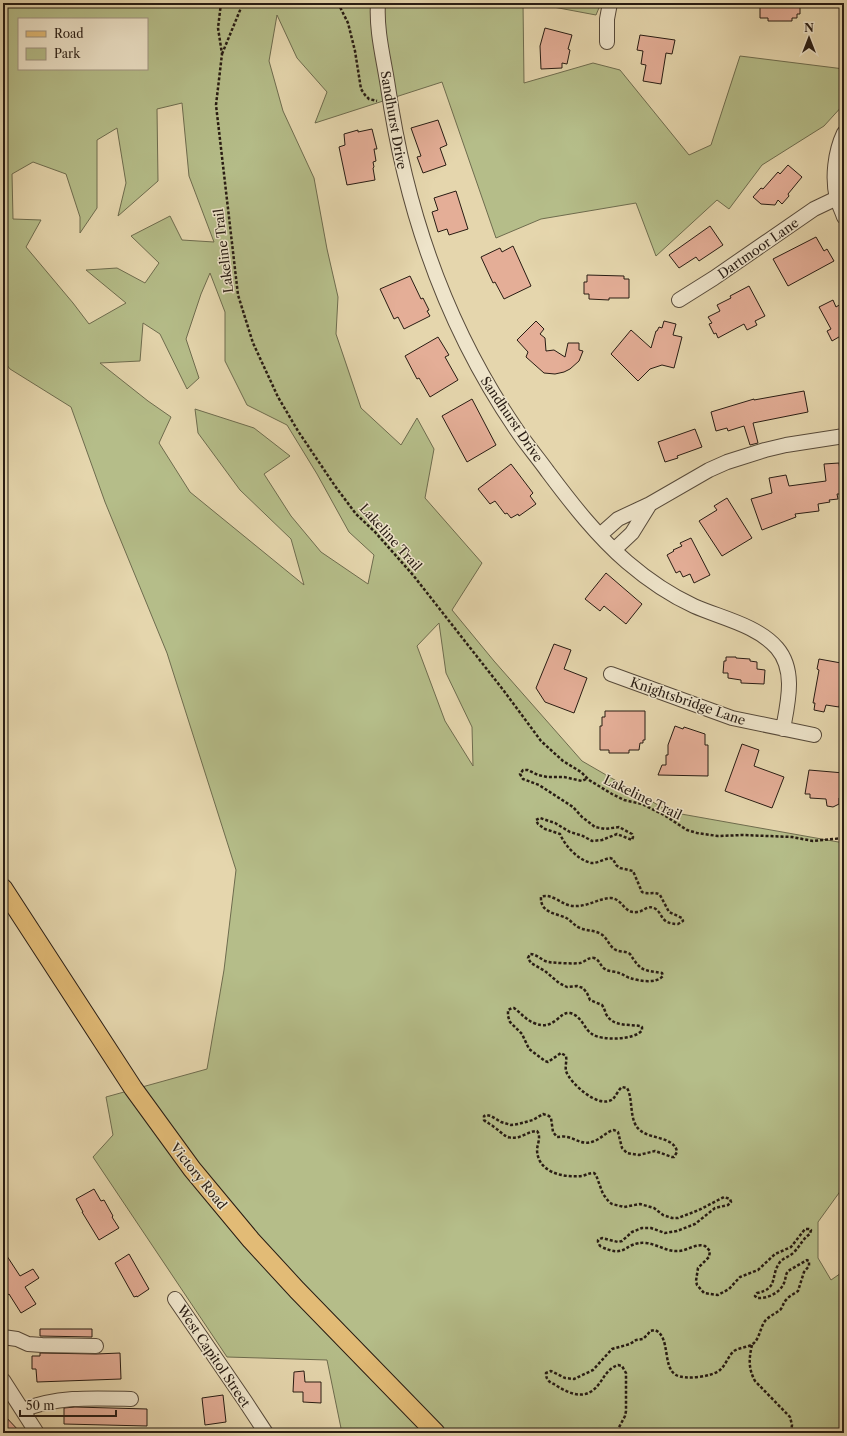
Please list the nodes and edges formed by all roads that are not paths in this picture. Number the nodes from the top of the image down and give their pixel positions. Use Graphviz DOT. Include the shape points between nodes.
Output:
graph roads {
  1 [pos="378,3"];
  2 [pos="610,3"];
  3 [pos="606,42"];
  4 [pos="844,133"];
  5 [pos="837,198"];
  6 [pos="844,217"];
  7 [pos="679,300"];
  8 [pos="844,436"];
  9 [pos="650,504"];
  10 [pos="600,535"];
  11 [pos="614,550"];
  12 [pos="611,674"];
  13 [pos="783,729"];
  14 [pos="814,735"];
  15 [pos="3,888"];
  16 [pos="175,1299"];
  17 [pos="3,1337"];
  18 [pos="96,1346"];
  19 [pos="3,1380"];
  20 [pos="131,1399"];
  21 [pos="23,1410"];
  22 [pos="36,1433"];
  23 [pos="266,1433"];
  24 [pos="436,1433"];
  1 -- 10 [label="street, Sandhurst Drive" via="397,144 408,194 438,283 480,369 517,431"];
  2 -- 3 [label="street"];
  4 -- 5 [label="street" via="836,160"];
  5 -- 6 [label="street"];
  5 -- 7 [label="street, Dartmoor Lane" via="814,209"];
  8 -- 9 [label="street" via="786,445 744,456 709,470"];
  9 -- 10 [label="street" via="618,519"];
  9 -- 11 [label="street" via="632,533"];
  10 -- 11 [label="street, Sandhurst Drive"];
  11 -- 13 [label="street, Sandhurst Drive" via="657,585 695,606 757,632 771,642 783,657 789,674"];
  12 -- 13 [label="street, Knightsbridge Lane" via="732,718"];
  13 -- 14 [label="street, Knightsbridge Lane"];
  15 -- 24 [label="main road, Victory Road" via="133,1088 192,1169 297,1290"];
  16 -- 23 [label="street, West Capitol Street"];
  17 -- 18 [label="street" via="35,1345"];
  19 -- 21 [label="street"];
  20 -- 21 [label="street" via="73,1398 38,1404"];
  21 -- 22 [label="street"];
}
